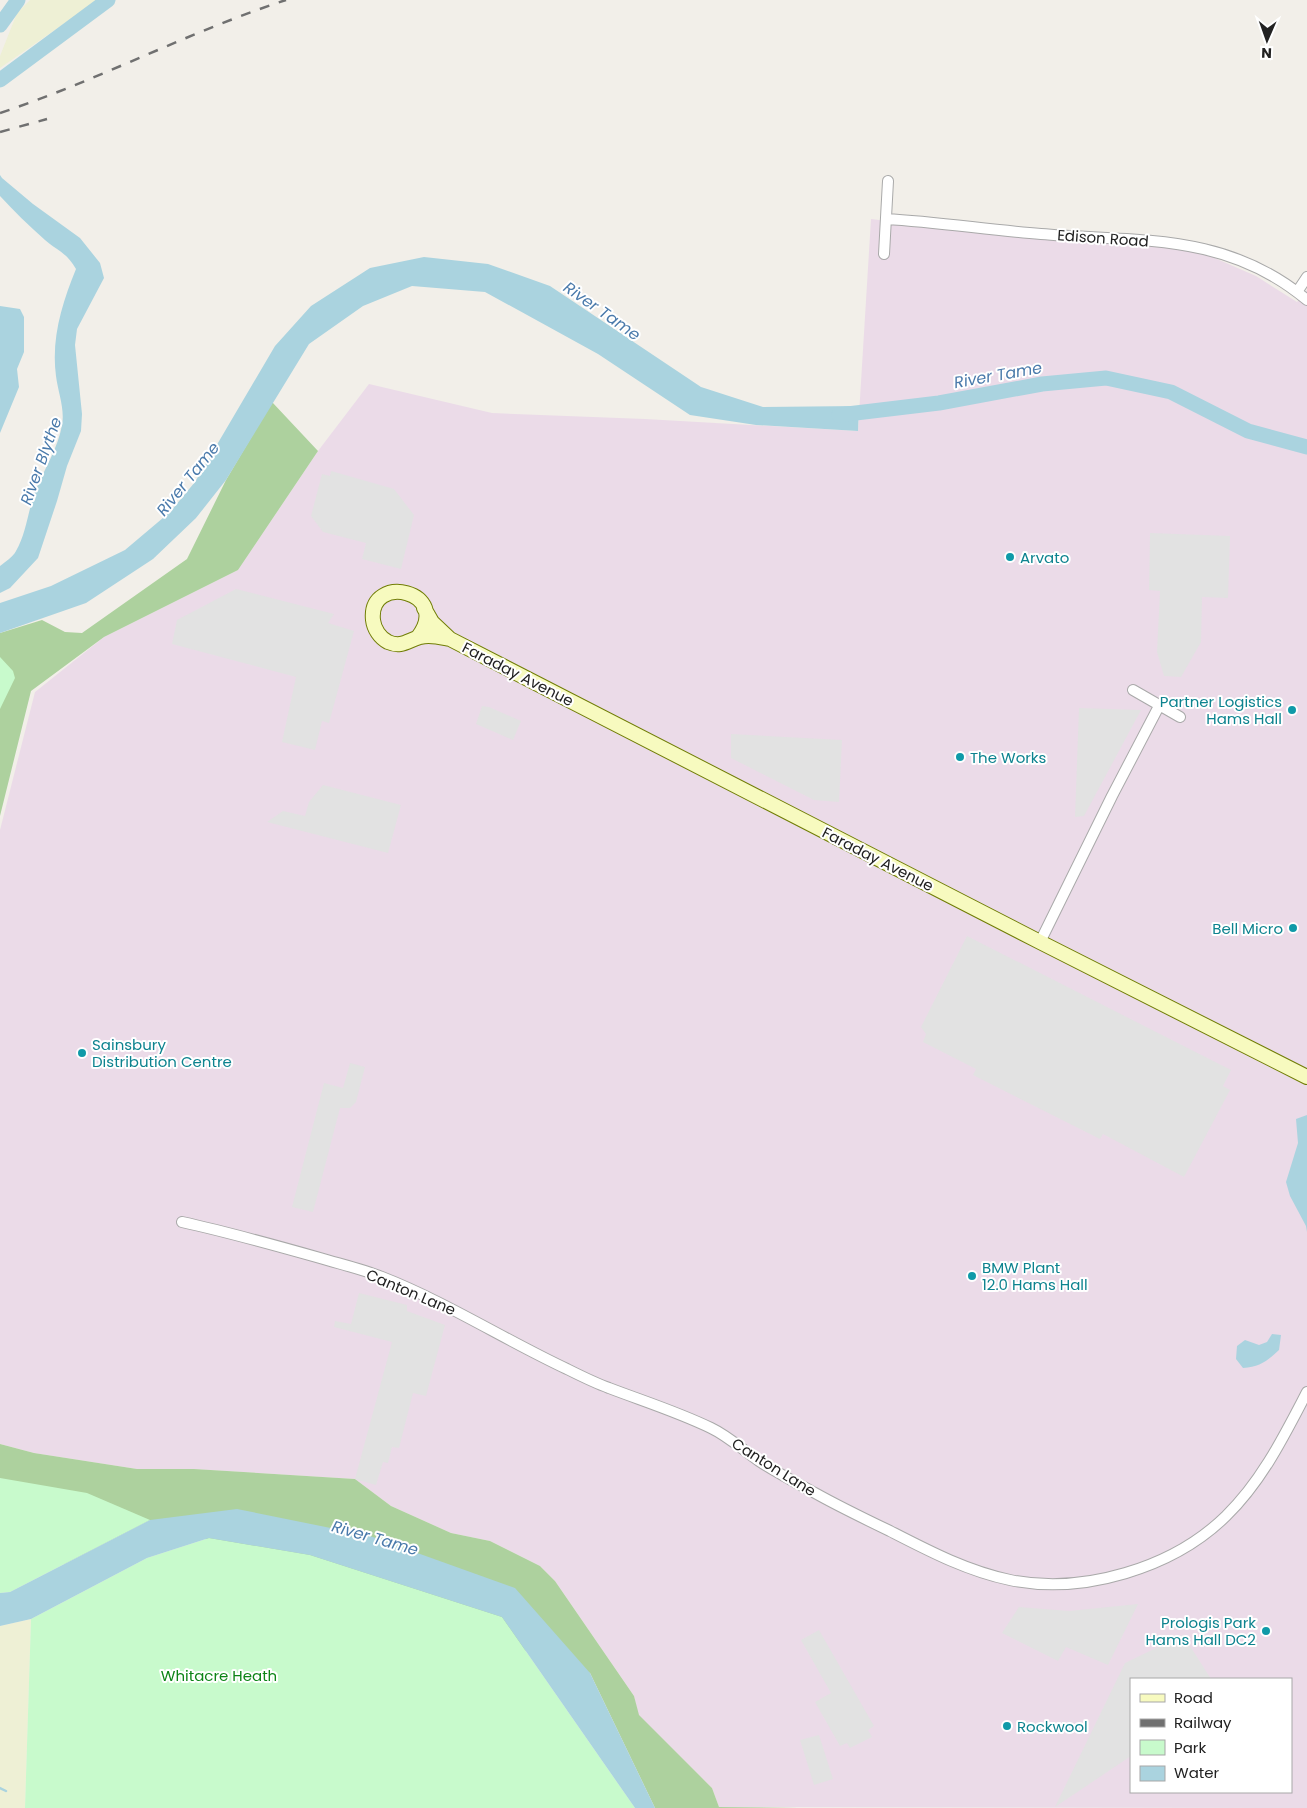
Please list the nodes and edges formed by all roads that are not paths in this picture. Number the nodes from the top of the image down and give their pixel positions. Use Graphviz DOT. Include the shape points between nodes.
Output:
graph roads {
  1 [pos="888,181"];
  2 [pos="886,219"];
  3 [pos="884,254"];
  4 [pos="1307,277"];
  5 [pos="1297,292"];
  6 [pos="1307,300"];
  7 [pos="424,608"];
  8 [pos="418,637"];
  9 [pos="450,639"];
  10 [pos="1133,690"];
  11 [pos="1160,706"];
  12 [pos="1180,717"];
  13 [pos="1040,942"];
  14 [pos="1307,1076"];
  15 [pos="182,1222"];
  16 [pos="1307,1392"];
  1 -- 2 [label="street"];
  2 -- 3 [label="street"];
  2 -- 5 [label="street, Edison Road" via="1173,242 1234,258 1277,278"];
  4 -- 5 [label="street"];
  5 -- 6 [label="street, Edison Road"];
  7 -- 8 [label="street" via="426,623"];
  7 -- 8 [label="street" via="415,596 396,591 379,601 373,614 375,629 388,642 404,644"];
  7 -- 9 [label="street, Faraday Avenue" via="432,622"];
  8 -- 9 [label="street, Faraday Avenue" via="431,635"];
  9 -- 13 [label="street, Faraday Avenue"];
  10 -- 11 [label="street"];
  11 -- 12 [label="street"];
  11 -- 13 [label="street"];
  13 -- 14 [label="street, Faraday Avenue"];
  15 -- 16 [label="street, Canton Lane" via="381,1277 598,1383 714,1429 762,1463 818,1495 940,1557 1012,1580 1071,1583 1100,1580 1165,1559 1202,1536 1225,1517 1264,1470"];
}
